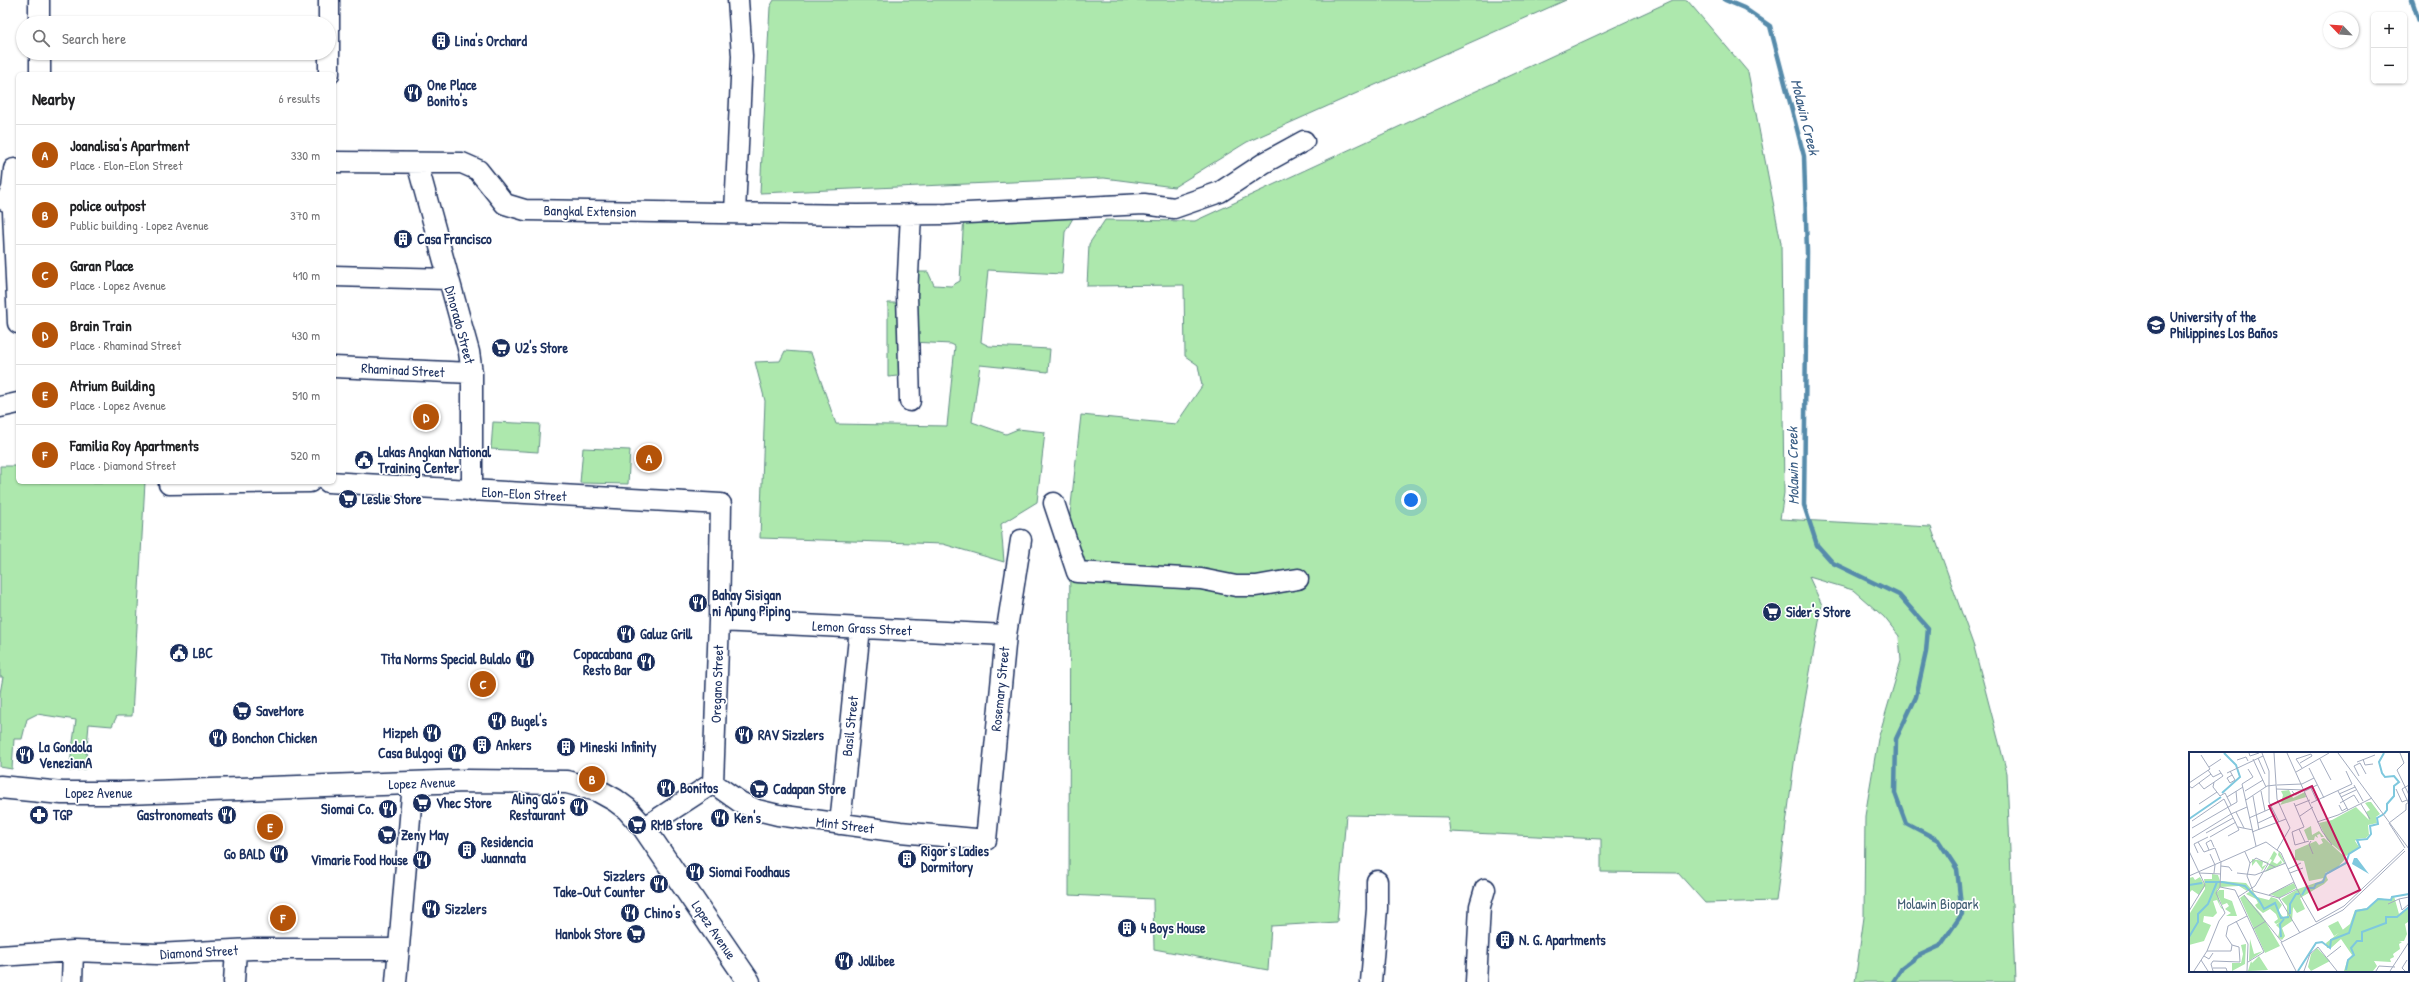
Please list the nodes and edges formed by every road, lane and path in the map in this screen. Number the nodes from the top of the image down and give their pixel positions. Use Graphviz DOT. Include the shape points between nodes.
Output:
graph roads {
  1 [pos="39,0"];
  2 [pos="329,0"];
  3 [pos="738,0"];
  4 [pos="39,16"];
  5 [pos="329,16"];
  6 [pos="40,60"];
  7 [pos="329,60"];
  8 [pos="40,72"];
  9 [pos="329,72"];
  10 [pos="1304,141"];
  11 [pos="336,162"];
  12 [pos="417,163"];
  13 [pos="11,169"];
  14 [pos="12,189"];
  15 [pos="0,212"];
  16 [pos="735,214"];
  17 [pos="911,214"];
  18 [pos="336,276"];
  19 [pos="16,278"];
  20 [pos="448,279"];
  21 [pos="336,367"];
  22 [pos="472,373"];
  23 [pos="910,401"];
  24 [pos="16,403"];
  25 [pos="0,407"];
  26 [pos="336,482"];
  27 [pos="472,491"];
  28 [pos="1054,503"];
  29 [pos="721,504"];
  30 [pos="1021,540"];
  31 [pos="1298,579"];
  32 [pos="719,621"];
  33 [pos="860,628"];
  34 [pos="1006,634"];
  35 [pos="413,783"];
  36 [pos="713,783"];
  37 [pos="0,786"];
  38 [pos="840,824"];
  39 [pos="644,828"];
  40 [pos="986,840"];
  41 [pos="1377,881"];
  42 [pos="1485,889"];
  43 [pos="399,949"];
  44 [pos="236,950"];
  45 [pos="74,951"];
  46 [pos="0,956"];
  47 [pos="72,982"];
  48 [pos="234,982"];
  49 [pos="396,982"];
  50 [pos="749,982"];
  51 [pos="1371,982"];
  52 [pos="1476,982"];
  1 -- 4 [label="street"];
  2 -- 5 [label="street"];
  3 -- 16 [label="street" via="742,56"];
  6 -- 8 [label="street"];
  7 -- 9 [label="street"];
  10 -- 17 [label="street, Bangkal Extension" via="1220,192 1174,208 1144,204"];
  11 -- 12 [label="street, Bangkal Extension"];
  12 -- 16 [label="street, Bangkal Extension" via="462,163 478,170 504,204 525,210"];
  12 -- 20 [label="street, Dinorado Street"];
  13 -- 14 [label="street"];
  14 -- 15 [label="street"];
  14 -- 19 [label="street"];
  16 -- 17 [label="street, Bangkal Extension"];
  17 -- 23 [label="street" via="907,295"];
  18 -- 20 [label="street"];
  20 -- 22 [label="street, Dinorado Street"];
  21 -- 22 [label="street, Rhaminad Street"];
  22 -- 27 [label="street, Dinorado Street"];
  24 -- 25 [label="street"];
  26 -- 27 [label="street, Elon-Elon Street"];
  27 -- 29 [label="street, Elon-Elon Street"];
  28 -- 31 [label="street" via="1077,572 1201,579 1236,586 1256,586"];
  29 -- 32 [label="street, Oregano Street"];
  30 -- 34 [label="street, Rosemary Street"];
  32 -- 33 [label="street, Lemon Grass Street"];
  32 -- 36 [label="street, Oregano Street"];
  33 -- 34 [label="street, Lemon Grass Street"];
  33 -- 38 [label="street, Basil Street"];
  34 -- 40 [label="street, Rosemary Street"];
  35 -- 37 [label="main road, Lopez Avenue" via="125,793 62,793"];
  35 -- 39 [label="main road, Lopez Avenue" via="567,782 597,790 615,800"];
  35 -- 43 [label="street"];
  36 -- 38 [label="street, Mint Street" via="740,802 757,810"];
  36 -- 39 [label="street"];
  38 -- 40 [label="street, Mint Street"];
  39 -- 50 [label="main road, Lopez Avenue"];
  41 -- 51 [label="street"];
  42 -- 52 [label="street" via="1480,906"];
  43 -- 44 [label="street, Diamond Street"];
  43 -- 49 [label="street"];
  44 -- 45 [label="street, Diamond Street" via="157,954"];
  44 -- 48 [label="street"];
  45 -- 46 [label="street, Diamond Street"];
  45 -- 47 [label="street"];
}
